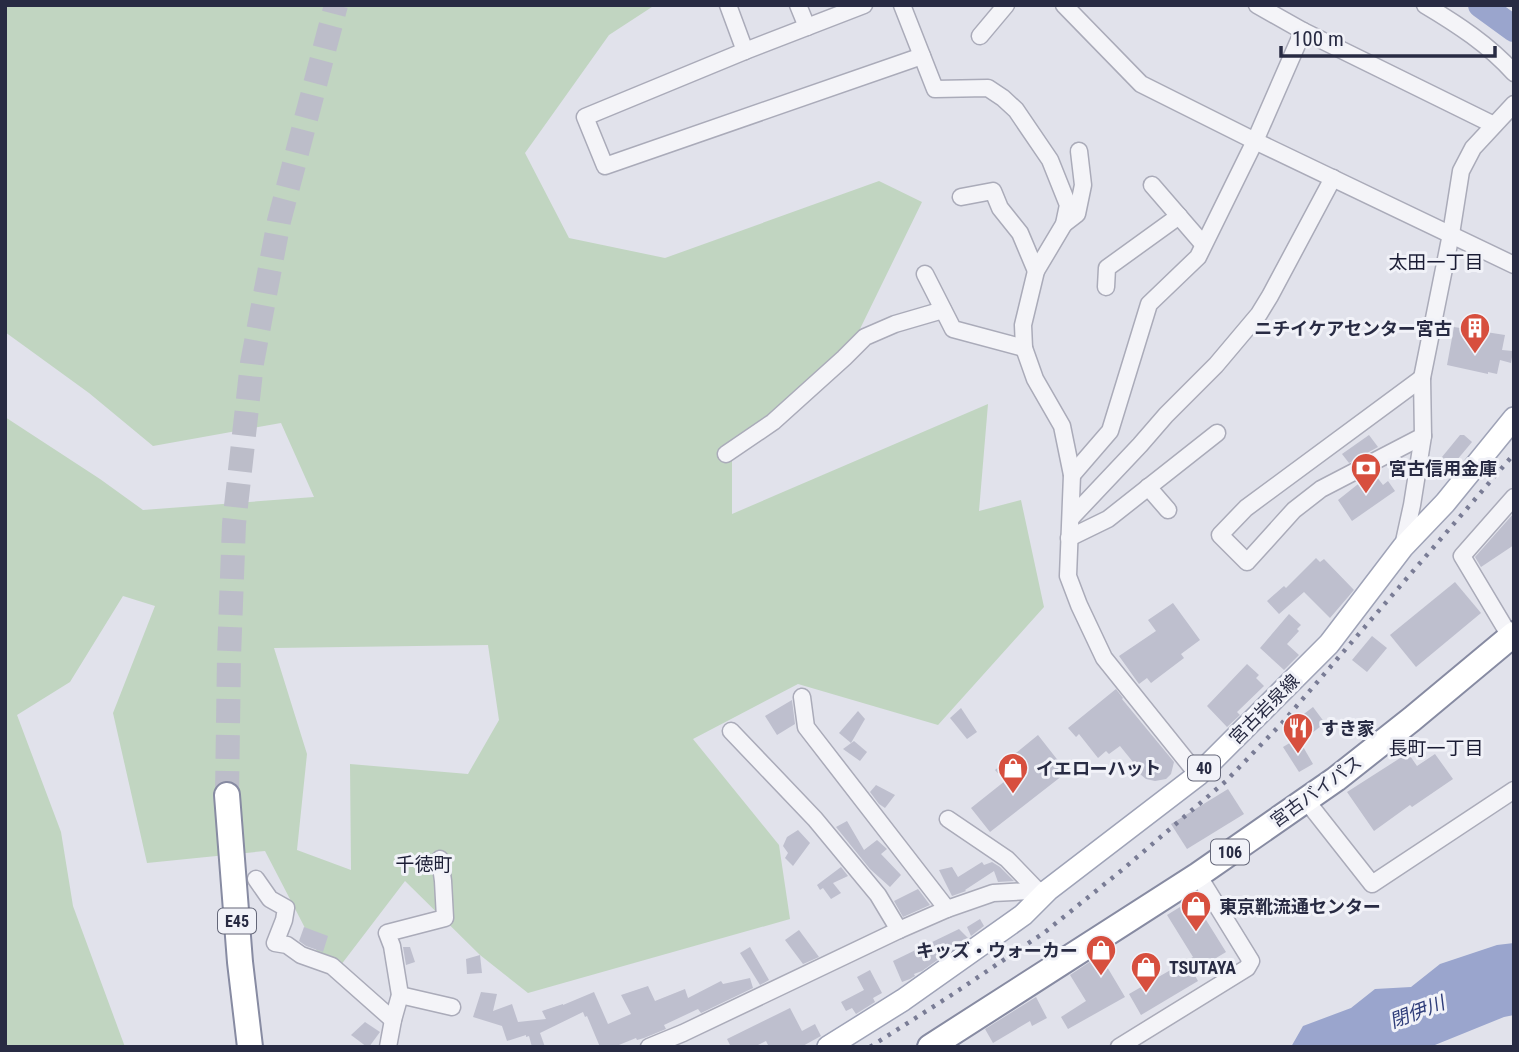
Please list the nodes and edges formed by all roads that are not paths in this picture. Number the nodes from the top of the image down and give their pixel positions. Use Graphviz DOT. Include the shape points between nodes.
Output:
graph roads {
  1 [pos="728,5"];
  2 [pos="798,5"];
  3 [pos="864,5"];
  4 [pos="902,5"];
  5 [pos="1006,5"];
  6 [pos="1064,5"];
  7 [pos="1256,5"];
  8 [pos="1425,5"];
  9 [pos="807,27"];
  10 [pos="1303,31"];
  11 [pos="980,36"];
  12 [pos="746,51"];
  13 [pos="922,56"];
  14 [pos="1514,74"];
  15 [pos="1514,104"];
  16 [pos="1494,125"];
  17 [pos="1255,141"];
  18 [pos="1079,151"];
  19 [pos="1333,178"];
  20 [pos="1152,185"];
  21 [pos="961,197"];
  22 [pos="1179,216"];
  23 [pos="1064,224"];
  24 [pos="1451,234"];
  25 [pos="1203,244"];
  26 [pos="1514,265"];
  27 [pos="1036,271"];
  28 [pos="925,274"];
  29 [pos="1106,288"];
  30 [pos="943,310"];
  31 [pos="1024,348"];
  32 [pos="1422,378"];
  33 [pos="1514,418"];
  34 [pos="1217,433"];
  35 [pos="1423,436"];
  36 [pos="726,454"];
  37 [pos="1072,475"];
  38 [pos="1149,487"];
  39 [pos="1514,497"];
  40 [pos="1168,510"];
  41 [pos="1071,518"];
  42 [pos="1069,538"];
  43 [pos="1403,547"];
  44 [pos="1512,638"];
  45 [pos="803,697"];
  46 [pos="730,731"];
  47 [pos="1198,775"];
  48 [pos="1514,790"];
  49 [pos="228,795"];
  50 [pos="1305,799"];
  51 [pos="948,819"];
  52 [pos="440,859"];
  53 [pos="1198,875"];
  54 [pos="256,879"];
  55 [pos="1043,891"];
  56 [pos="947,909"];
  57 [pos="899,930"];
  58 [pos="400,995"];
  59 [pos="452,1007"];
  60 [pos="393,1020"];
  61 [pos="250,1047"];
  62 [pos="388,1047"];
  63 [pos="649,1047"];
  64 [pos="828,1047"];
  65 [pos="930,1047"];
  66 [pos="1119,1047"];
  1 -- 12 [label="street"];
  2 -- 9 [label="street"];
  3 -- 9 [label="street"];
  4 -- 13 [label="street"];
  5 -- 11 [label="street"];
  6 -- 17 [label="street" via="1141,84"];
  7 -- 10 [label="street"];
  8 -- 14 [label="street" via="1501,58"];
  9 -- 12 [label="street"];
  10 -- 16 [label="street"];
  10 -- 17 [label="street"];
  12 -- 13 [label="street" via="584,117 605,166"];
  13 -- 23 [label="street" via="935,89 988,88 1016,110 1050,160 1068,205"];
  15 -- 16 [label="street"];
  16 -- 24 [label="street" via="1473,148 1461,171"];
  17 -- 19 [label="street"];
  17 -- 25 [label="street"];
  18 -- 23 [label="street" via="1083,185 1077,215"];
  19 -- 24 [label="street"];
  19 -- 41 [label="street" via="1259,314"];
  20 -- 22 [label="street"];
  21 -- 27 [label="street" via="993,191 1020,233"];
  22 -- 25 [label="street"];
  22 -- 29 [label="street" via="1107,268"];
  23 -- 27 [label="street"];
  24 -- 26 [label="street"];
  24 -- 32 [label="street"];
  25 -- 37 [label="street" via="1198,257 1149,303 1110,431"];
  27 -- 31 [label="street" via="1023,325"];
  28 -- 30 [label="street"];
  30 -- 31 [label="street" via="953,329"];
  30 -- 36 [label="street" via="865,337 772,422"];
  31 -- 37 [label="street" via="1035,379 1062,426"];
  32 -- 35 [label="street"];
  32 -- 35 [label="street" via="1246,508 1220,535 1247,562 1294,510 1321,489"];
  33 -- 43 [label="main road, 宮古岩泉線 / 40"];
  34 -- 38 [label="street"];
  35 -- 43 [label="street"];
  37 -- 41 [label="street"];
  38 -- 40 [label="street"];
  38 -- 42 [label="street" via="1108,519"];
  39 -- 44 [label="street" via="1462,556"];
  41 -- 42 [label="street"];
  42 -- 47 [label="street" via="1068,576 1104,658"];
  43 -- 47 [label="main road, 宮古岩泉線 / 40" via="1329,644"];
  44 -- 50 [label="highway, 宮古バイパス / 106"];
  45 -- 56 [label="street" via="806,727"];
  46 -- 57 [label="street" via="815,818 878,895"];
  47 -- 55 [label="main road, 宮古岩泉線 / 40"];
  48 -- 50 [label="street" via="1372,884"];
  49 -- 61 [label="highway, E45"];
  50 -- 53 [label="highway, 宮古バイパス / 106"];
  51 -- 55 [label="street" via="1007,859"];
  52 -- 58 [label="street" via="445,918 387,933"];
  53 -- 65 [label="highway, 宮古バイパス / 106"];
  53 -- 66 [label="street" via="1251,961 1247,968"];
  54 -- 60 [label="street" via="270,899 286,908 275,943 332,967"];
  55 -- 56 [label="street" via="993,893"];
  55 -- 64 [label="main road, 宮古岩泉線 / 40" via="1024,915"];
  56 -- 57 [label="street"];
  57 -- 63 [label="street"];
  58 -- 59 [label="street"];
  58 -- 60 [label="street"];
  60 -- 62 [label="street"];
}
